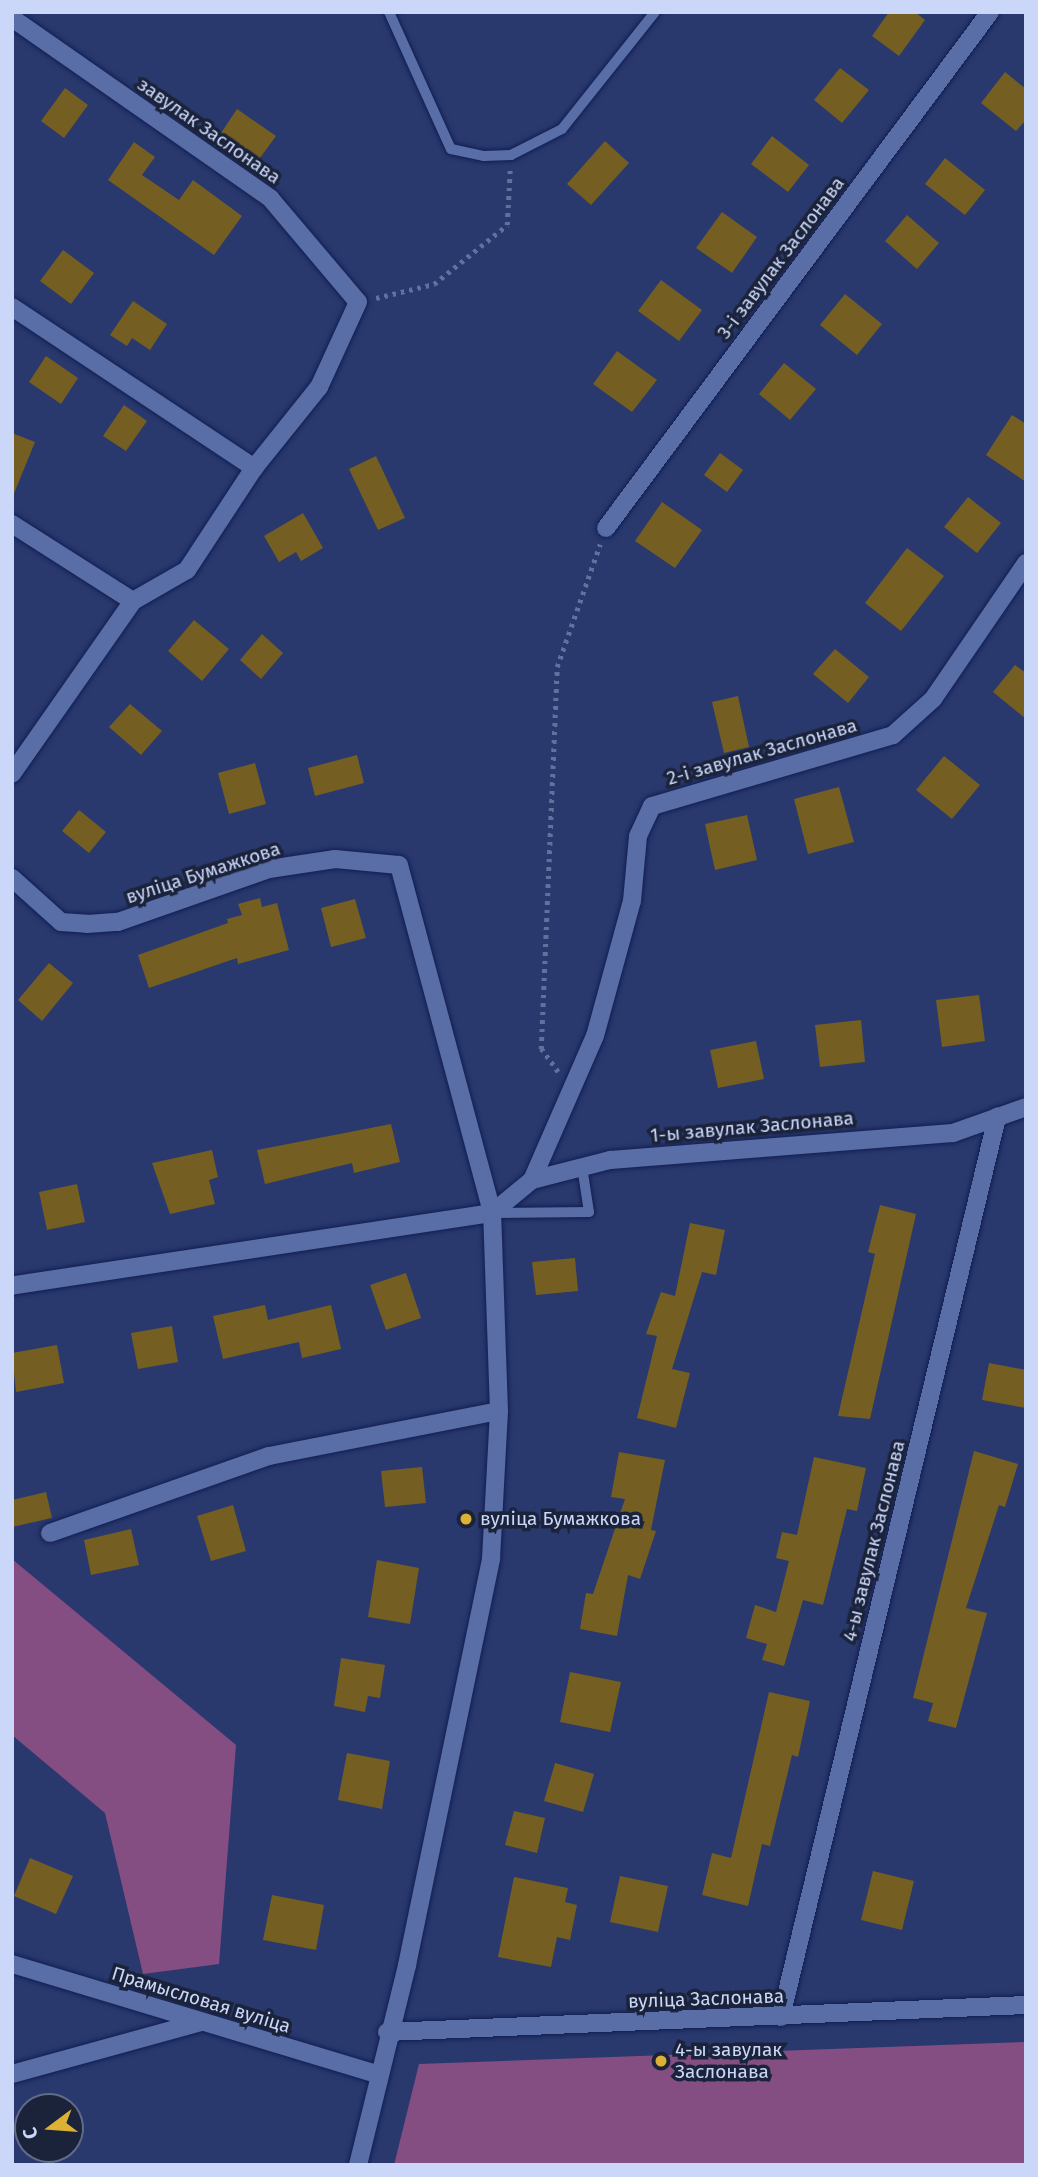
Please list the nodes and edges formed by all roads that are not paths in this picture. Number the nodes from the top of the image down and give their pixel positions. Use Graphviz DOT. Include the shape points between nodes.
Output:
graph roads {
  1 [pos="388,12"];
  2 [pos="655,12"];
  3 [pos="990,12"];
  4 [pos="12,18"];
  5 [pos="12,307"];
  6 [pos="254,468"];
  7 [pos="12,524"];
  8 [pos="606,528"];
  9 [pos="1026,562"];
  10 [pos="133,601"];
  11 [pos="12,774"];
  12 [pos="12,878"];
  13 [pos="1026,1107"];
  14 [pos="998,1117"];
  15 [pos="582,1167"];
  16 [pos="532,1180"];
  17 [pos="492,1213"];
  18 [pos="12,1286"];
  19 [pos="499,1411"];
  20 [pos="50,1533"];
  21 [pos="12,1964"];
  22 [pos="1026,2005"];
  23 [pos="781,2017"];
  24 [pos="201,2022"];
  25 [pos="387,2032"];
  26 [pos="12,2074"];
  27 [pos="379,2075"];
  28 [pos="358,2165"];
  1 -- 2 [label="lane" via="451,149 511,156 562,129"];
  3 -- 8 [label="street, 3-і завулак Заслонава"];
  4 -- 6 [label="street, завулак Заслонава" via="270,198 358,302 319,387"];
  5 -- 6 [label="street"];
  6 -- 10 [label="street" via="187,570"];
  7 -- 10 [label="street"];
  9 -- 16 [label="street, 2-і завулак Заслонава" via="933,699 893,736 652,806 638,836 632,901 595,1036"];
  10 -- 11 [label="street"];
  12 -- 17 [label="street, вуліца Бумажкова" via="61,922 88,924 118,922 269,869 335,859 399,865"];
  13 -- 14 [label="street, 1-ы завулак Заслонава"];
  14 -- 15 [label="street, 1-ы завулак Заслонава" via="953,1133 610,1160"];
  14 -- 23 [label="street, 4-ы завулак Заслонава"];
  15 -- 16 [label="street, 1-ы завулак Заслонава"];
  15 -- 17 [label="lane" via="589,1212"];
  16 -- 17 [label="street, 1-ы завулак Заслонава"];
  17 -- 18 [label="street"];
  17 -- 19 [label="street, вуліца Бумажкова"];
  19 -- 20 [label="street" via="269,1456"];
  19 -- 25 [label="street, вуліца Бумажкова" via="491,1559 407,1965"];
  21 -- 24 [label="street, Прамысловая вуліца"];
  22 -- 23 [label="street, вуліца Заслонава"];
  23 -- 25 [label="street, вуліца Заслонава"];
  24 -- 26 [label="street"];
  24 -- 27 [label="street, Прамысловая вуліца"];
  25 -- 27 [label="street"];
  27 -- 28 [label="street"];
}
